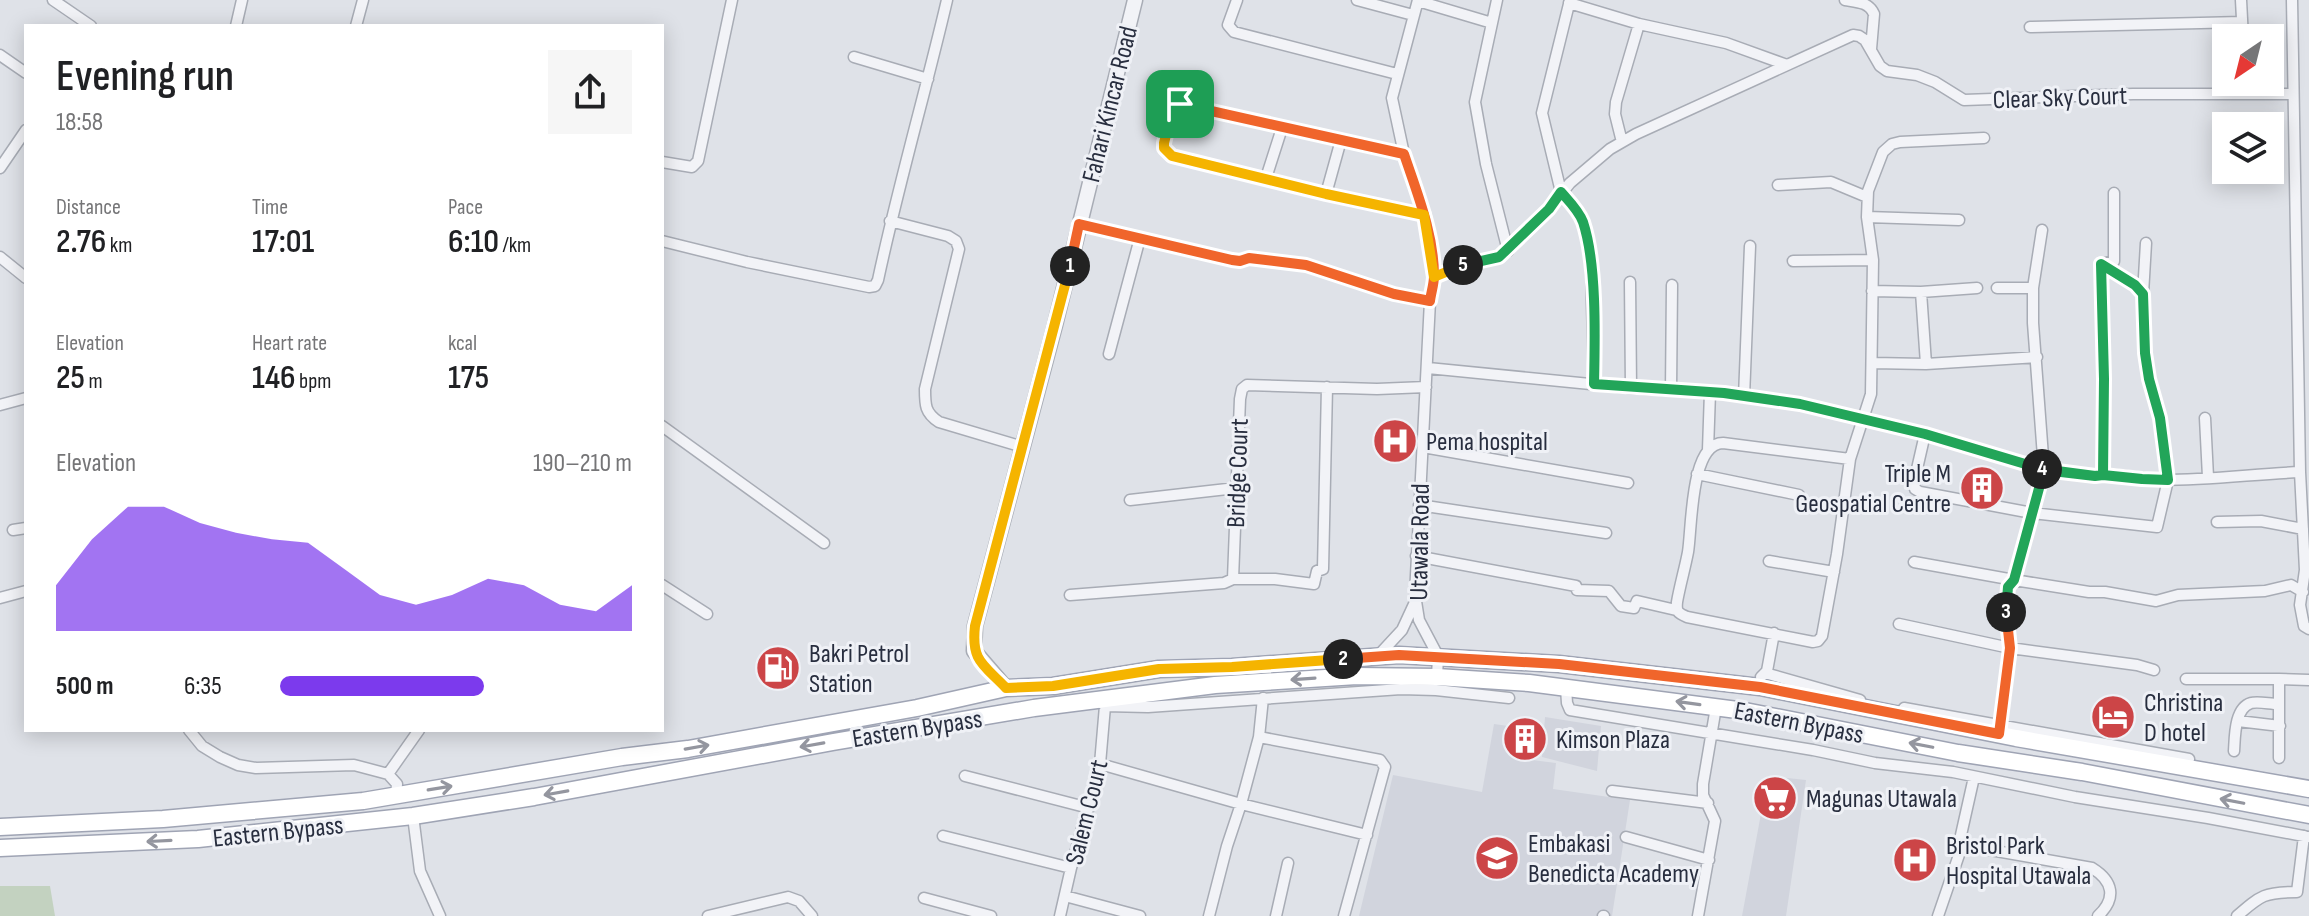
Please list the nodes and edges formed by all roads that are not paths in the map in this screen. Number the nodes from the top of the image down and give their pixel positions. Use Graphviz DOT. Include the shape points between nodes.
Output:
graph roads {
  1 [pos="53,0"];
  2 [pos="242,0"];
  3 [pos="363,0"];
  4 [pos="732,0"];
  5 [pos="947,0"];
  6 [pos="1135,0"];
  7 [pos="1237,0"];
  8 [pos="1357,0"];
  9 [pos="1418,0"];
  10 [pos="1497,0"];
  11 [pos="1845,0"];
  12 [pos="2241,0"];
  13 [pos="2292,0"];
  14 [pos="1570,1"];
  15 [pos="1413,15"];
  16 [pos="2242,22"];
  17 [pos="1492,23"];
  18 [pos="88,24"];
  19 [pos="236,24"];
  20 [pos="357,24"];
  21 [pos="1639,24"];
  22 [pos="2030,27"];
  23 [pos="1871,51"];
  24 [pos="0,55"];
  25 [pos="854,57"];
  26 [pos="1787,65"];
  27 [pos="24,72"];
  28 [pos="1397,74"];
  29 [pos="928,79"];
  30 [pos="2212,89"];
  31 [pos="2284,93"];
  32 [pos="2292,94"];
  33 [pos="1282,128"];
  34 [pos="24,133"];
  35 [pos="1984,138"];
  36 [pos="1341,140"];
  37 [pos="1622,142"];
  38 [pos="1404,154"];
  39 [pos="664,162"];
  40 [pos="0,168"];
  41 [pos="1266,178"];
  42 [pos="1778,185"];
  43 [pos="1561,192"];
  44 [pos="2114,193"];
  45 [pos="1326,194"];
  46 [pos="1867,197"];
  47 [pos="1424,215"];
  48 [pos="1867,217"];
  49 [pos="1959,220"];
  50 [pos="890,221"];
  51 [pos="1079,224"];
  52 [pos="2042,230"];
  53 [pos="1140,238"];
  54 [pos="664,241"];
  55 [pos="2146,243"];
  56 [pos="1750,246"];
  57 [pos="1508,251"];
  58 [pos="0,257"];
  59 [pos="1873,260"];
  60 [pos="1793,261"];
  61 [pos="2101,264"];
  62 [pos="24,276"];
  63 [pos="1434,277"];
  64 [pos="1630,282"];
  65 [pos="1672,285"];
  66 [pos="1977,288"];
  67 [pos="1997,288"];
  68 [pos="2033,288"];
  69 [pos="1872,291"];
  70 [pos="1921,292"];
  71 [pos="2143,294"];
  72 [pos="1430,301"];
  73 [pos="1109,354"];
  74 [pos="2037,357"];
  75 [pos="1873,363"];
  76 [pos="1926,364"];
  77 [pos="1428,368"];
  78 [pos="1594,384"];
  79 [pos="1327,387"];
  80 [pos="1426,387"];
  81 [pos="1631,388"];
  82 [pos="1671,390"];
  83 [pos="1710,392"];
  84 [pos="1744,397"];
  85 [pos="24,399"];
  86 [pos="0,405"];
  87 [pos="2304,407"];
  88 [pos="2205,418"];
  89 [pos="1864,419"];
  90 [pos="664,427"];
  91 [pos="1925,434"];
  92 [pos="1023,447"];
  93 [pos="1423,447"];
  94 [pos="1708,450"];
  95 [pos="1850,459"];
  96 [pos="2044,470"];
  97 [pos="2300,472"];
  98 [pos="1697,474"];
  99 [pos="2103,475"];
  100 [pos="2208,477"];
  101 [pos="2168,480"];
  102 [pos="1628,483"];
  103 [pos="1236,488"];
  104 [pos="1799,495"];
  105 [pos="1130,500"];
  106 [pos="1419,505"];
  107 [pos="2032,513"];
  108 [pos="2217,522"];
  109 [pos="24,528"];
  110 [pos="2303,529"];
  111 [pos="13,530"];
  112 [pos="1606,533"];
  113 [pos="824,543"];
  114 [pos="1416,556"];
  115 [pos="1769,561"];
  116 [pos="1914,562"];
  117 [pos="2307,569"];
  118 [pos="1834,572"];
  119 [pos="1233,579"];
  120 [pos="2014,580"];
  121 [pos="664,587"];
  122 [pos="24,592"];
  123 [pos="2303,592"];
  124 [pos="1070,595"];
  125 [pos="0,598"];
  126 [pos="1416,600"];
  127 [pos="1676,610"];
  128 [pos="707,614"];
  129 [pos="1899,624"];
  130 [pos="2309,629"];
  131 [pos="1774,633"];
  132 [pos="2010,648"];
  133 [pos="1438,656"];
  134 [pos="1376,657"];
  135 [pos="2154,670"];
  136 [pos="1437,677"];
  137 [pos="2186,679"];
  138 [pos="2279,679"];
  139 [pos="1762,680"];
  140 [pos="2309,680"];
  141 [pos="1006,688"];
  142 [pos="1566,688"];
  143 [pos="1218,693"];
  144 [pos="968,696"];
  145 [pos="1800,696"];
  146 [pos="1263,698"];
  147 [pos="1509,698"];
  148 [pos="1101,703"];
  149 [pos="2278,704"];
  150 [pos="1716,707"];
  151 [pos="973,718"];
  152 [pos="1793,720"];
  153 [pos="2238,721"];
  154 [pos="2280,726"];
  155 [pos="2000,729"];
  156 [pos="191,732"];
  157 [pos="418,732"];
  158 [pos="1712,732"];
  159 [pos="1259,737"];
  160 [pos="2234,751"];
  161 [pos="1958,753"];
  162 [pos="2279,758"];
  163 [pos="2189,759"];
  164 [pos="1100,764"];
  165 [pos="1953,772"];
  166 [pos="388,774"];
  167 [pos="965,776"];
  168 [pos="1974,777"];
  169 [pos="2309,789"];
  170 [pos="1612,791"];
  171 [pos="396,795"];
  172 [pos="1708,803"];
  173 [pos="1241,804"];
  174 [pos="1089,808"];
  175 [pos="2309,815"];
  176 [pos="413,816"];
  177 [pos="0,827"];
  178 [pos="1367,835"];
  179 [pos="943,836"];
  180 [pos="1626,837"];
  181 [pos="2307,837"];
  182 [pos="0,848"];
  183 [pos="1961,849"];
  184 [pos="1709,860"];
  185 [pos="1288,863"];
  186 [pos="1071,868"];
  187 [pos="2297,892"];
  188 [pos="2309,895"];
  189 [pos="1065,896"];
  190 [pos="924,898"];
  191 [pos="440,916"];
  192 [pos="708,916"];
  193 [pos="812,916"];
  194 [pos="991,916"];
  195 [pos="1060,916"];
  196 [pos="1140,916"];
  197 [pos="1209,916"];
  198 [pos="1276,916"];
  199 [pos="1344,916"];
  200 [pos="1698,916"];
  201 [pos="1938,916"];
  202 [pos="2098,916"];
  203 [pos="2237,916"];
  1 -- 18 [label="street"];
  2 -- 19 [label="street"];
  3 -- 20 [label="street"];
  4 -- 39 [label="street" via="698,161 692,167"];
  5 -- 29 [label="street"];
  6 -- 51 [label="street, Fahari Kincar Road"];
  7 -- 28 [label="street" via="1228,25 1234,32"];
  8 -- 15 [label="street"];
  9 -- 15 [label="street, Utawala Road"];
  9 -- 17 [label="street"];
  10 -- 17 [label="street"];
  11 -- 23 [label="street" via="1872,9"];
  12 -- 16 [label="street"];
  13 -- 32 [label="street"];
  14 -- 21 [label="street"];
  14 -- 43 [label="street" via="1542,113"];
  15 -- 28 [label="street, Utawala Road"];
  16 -- 22 [label="street"];
  17 -- 57 [label="street" via="1475,102"];
  21 -- 26 [label="street" via="1726,43"];
  21 -- 37 [label="street" via="1616,102"];
  23 -- 26 [label="street, Clear Sky Court" via="1865,40 1853,35"];
  23 -- 30 [label="street, Clear Sky Court" via="1887,71 1917,75 1964,100"];
  24 -- 27 [label="street"];
  25 -- 29 [label="street"];
  26 -- 37 [label="street"];
  28 -- 38 [label="street, Utawala Road" via="1392,98"];
  29 -- 50 [label="street"];
  31 -- 32 [label="street, Clear Sky Court"];
  32 -- 87 [label="street"];
  33 -- 36 [label="street"];
  33 -- 41 [label="street"];
  33 -- 41 [label="street" via="1176,103 1173,107 1164,143 1167,153"];
  34 -- 40 [label="street"];
  35 -- 46 [label="street, Clear Sky Court" via="1892,144 1879,160"];
  36 -- 38 [label="street"];
  36 -- 45 [label="street"];
  37 -- 43 [label="street"];
  38 -- 47 [label="street, Utawala Road"];
  41 -- 45 [label="street"];
  42 -- 46 [label="street" via="1831,182"];
  43 -- 57 [label="street"];
  43 -- 78 [label="street" via="1582,219 1587,239"];
  44 -- 61 [label="street" via="2114,261"];
  45 -- 47 [label="street"];
  46 -- 48 [label="street, Clear Sky Court"];
  47 -- 63 [label="street, Utawala Road"];
  48 -- 49 [label="street"];
  48 -- 59 [label="street, Clear Sky Court"];
  50 -- 54 [label="street" via="878,280 869,287"];
  50 -- 92 [label="street" via="948,236 959,249 925,389 930,416"];
  51 -- 53 [label="street"];
  51 -- 92 [label="street, Fahari Kincar Road"];
  52 -- 68 [label="street"];
  53 -- 72 [label="street" via="1232,260 1306,265"];
  53 -- 73 [label="street"];
  55 -- 71 [label="street"];
  56 -- 84 [label="street"];
  57 -- 63 [label="street"];
  58 -- 62 [label="street"];
  59 -- 60 [label="street"];
  59 -- 69 [label="street, Clear Sky Court"];
  61 -- 71 [label="street"];
  61 -- 99 [label="street"];
  63 -- 72 [label="street, Utawala Road"];
  64 -- 81 [label="street"];
  65 -- 82 [label="street"];
  66 -- 70 [label="street"];
  67 -- 68 [label="street"];
  68 -- 74 [label="street"];
  69 -- 70 [label="street"];
  69 -- 75 [label="street, Clear Sky Court"];
  70 -- 76 [label="street"];
  71 -- 101 [label="street" via="2147,366"];
  72 -- 77 [label="street, Utawala Road"];
  74 -- 76 [label="street"];
  74 -- 96 [label="street"];
  75 -- 76 [label="street"];
  75 -- 89 [label="street, Clear Sky Court"];
  77 -- 78 [label="street"];
  77 -- 80 [label="street, Utawala Road"];
  78 -- 81 [label="street"];
  79 -- 80 [label="street, Bridge Court"];
  79 -- 103 [label="street, Bridge Court" via="1242,389"];
  79 -- 119 [label="street" via="1323,569 1317,571 1314,584"];
  80 -- 93 [label="street, Utawala Road"];
  81 -- 82 [label="street"];
  82 -- 83 [label="street"];
  83 -- 84 [label="street"];
  83 -- 94 [label="street"];
  84 -- 89 [label="street"];
  85 -- 86 [label="street"];
  87 -- 97 [label="street"];
  88 -- 100 [label="street"];
  89 -- 91 [label="street"];
  89 -- 95 [label="street, Clear Sky Court"];
  90 -- 113 [label="street"];
  91 -- 96 [label="street"];
  91 -- 107 [label="street" via="1915,489"];
  92 -- 141 [label="street, Fahari Kincar Road" via="975,626 974,651"];
  93 -- 102 [label="street"];
  93 -- 106 [label="street, Utawala Road"];
  94 -- 95 [label="street" via="1723,443"];
  94 -- 98 [label="street"];
  95 -- 118 [label="street, Clear Sky Court"];
  96 -- 99 [label="street"];
  96 -- 107 [label="street"];
  97 -- 100 [label="street"];
  97 -- 110 [label="street"];
  98 -- 104 [label="street"];
  98 -- 127 [label="street"];
  99 -- 101 [label="street"];
  100 -- 101 [label="street"];
  101 -- 107 [label="street" via="2157,527"];
  103 -- 105 [label="street"];
  103 -- 119 [label="street, Bridge Court"];
  106 -- 112 [label="street"];
  106 -- 114 [label="street, Utawala Road"];
  107 -- 120 [label="street"];
  108 -- 110 [label="street" via="2261,521"];
  109 -- 111 [label="street"];
  110 -- 117 [label="street"];
  114 -- 126 [label="street, Utawala Road"];
  114 -- 127 [label="street" via="1577,590 1609,591 1621,606 1634,608 1637,601"];
  115 -- 118 [label="street"];
  116 -- 120 [label="street"];
  117 -- 123 [label="street"];
  118 -- 131 [label="street, Clear Sky Court" via="1818,641"];
  119 -- 124 [label="street"];
  120 -- 123 [label="street" via="2156,601 2291,585"];
  120 -- 132 [label="street" via="2006,600"];
  121 -- 128 [label="street"];
  122 -- 125 [label="street"];
  123 -- 130 [label="street" via="2301,617"];
  126 -- 133 [label="street, Utawala Road" via="1419,620"];
  126 -- 134 [label="street" via="1402,630"];
  127 -- 131 [label="street" via="1687,617"];
  129 -- 132 [label="street"];
  131 -- 139 [label="street"];
  132 -- 135 [label="street"];
  132 -- 155 [label="street"];
  133 -- 134 [label="main road, Eastern Bypass"];
  133 -- 136 [label="street"];
  133 -- 139 [label="main road, Eastern Bypass"];
  134 -- 141 [label="main road, Eastern Bypass" via="1159,669"];
  136 -- 142 [label="main road, Eastern Bypass"];
  136 -- 143 [label="main road, Eastern Bypass, one-way" via="1357,676"];
  137 -- 138 [label="street"];
  138 -- 140 [label="street"];
  138 -- 149 [label="street"];
  139 -- 145 [label="main road, Eastern Bypass"];
  139 -- 155 [label="street"];
  141 -- 144 [label="main road, Eastern Bypass"];
  150 -- 142 [label="main road, Eastern Bypass, one-way"];
  142 -- 158 [label="street" via="1570,710"];
  143 -- 146 [label="street"];
  143 -- 148 [label="main road, Eastern Bypass"];
  144 -- 151 [label="main road"];
  171 -- 144 [label="main road, Eastern Bypass, one-way" via="688,749"];
  145 -- 152 [label="main road"];
  145 -- 155 [label="main road, Eastern Bypass"];
  146 -- 147 [label="street" via="1420,689"];
  146 -- 159 [label="street"];
  148 -- 151 [label="main road, Eastern Bypass"];
  148 -- 164 [label="street, Salem Court"];
  149 -- 153 [label="street" via="2249,704"];
  149 -- 154 [label="street"];
  150 -- 152 [label="main road, Eastern Bypass"];
  150 -- 158 [label="street"];
  151 -- 176 [label="main road, Eastern Bypass, one-way"];
  161 -- 152 [label="main road, Eastern Bypass, one-way"];
  153 -- 154 [label="street"];
  153 -- 160 [label="street"];
  154 -- 162 [label="street"];
  155 -- 163 [label="street"];
  155 -- 169 [label="main road, Eastern Bypass"];
  156 -- 166 [label="street" via="202,746 238,765 354,765"];
  157 -- 166 [label="street"];
  158 -- 165 [label="street"];
  158 -- 172 [label="street" via="1703,784"];
  159 -- 173 [label="street"];
  159 -- 178 [label="street" via="1384,763"];
  161 -- 165 [label="street"];
  175 -- 161 [label="main road, Eastern Bypass, one-way"];
  164 -- 173 [label="street"];
  164 -- 174 [label="street, Salem Court"];
  165 -- 168 [label="street"];
  166 -- 171 [label="street" via="397,784"];
  167 -- 174 [label="street"];
  168 -- 181 [label="street"];
  168 -- 183 [label="street"];
  170 -- 172 [label="street"];
  171 -- 177 [label="main road, Eastern Bypass" via="150,820"];
  172 -- 184 [label="street" via="1715,821"];
  173 -- 178 [label="street"];
  173 -- 197 [label="street"];
  174 -- 186 [label="street, Salem Court"];
  176 -- 182 [label="main road, Eastern Bypass, one-way" via="198,839"];
  176 -- 191 [label="street" via="420,871"];
  178 -- 199 [label="street"];
  179 -- 186 [label="street"];
  180 -- 184 [label="street"];
  181 -- 187 [label="street"];
  183 -- 201 [label="street"];
  183 -- 202 [label="street" via="2092,868 2110,886 2110,898"];
  184 -- 200 [label="street"];
  185 -- 198 [label="street"];
  186 -- 189 [label="street, Salem Court"];
  187 -- 188 [label="street"];
  187 -- 203 [label="street" via="2259,897"];
  189 -- 195 [label="street, Salem Court"];
  189 -- 196 [label="street"];
  190 -- 194 [label="street"];
  192 -- 193 [label="street" via="788,897"];
}
